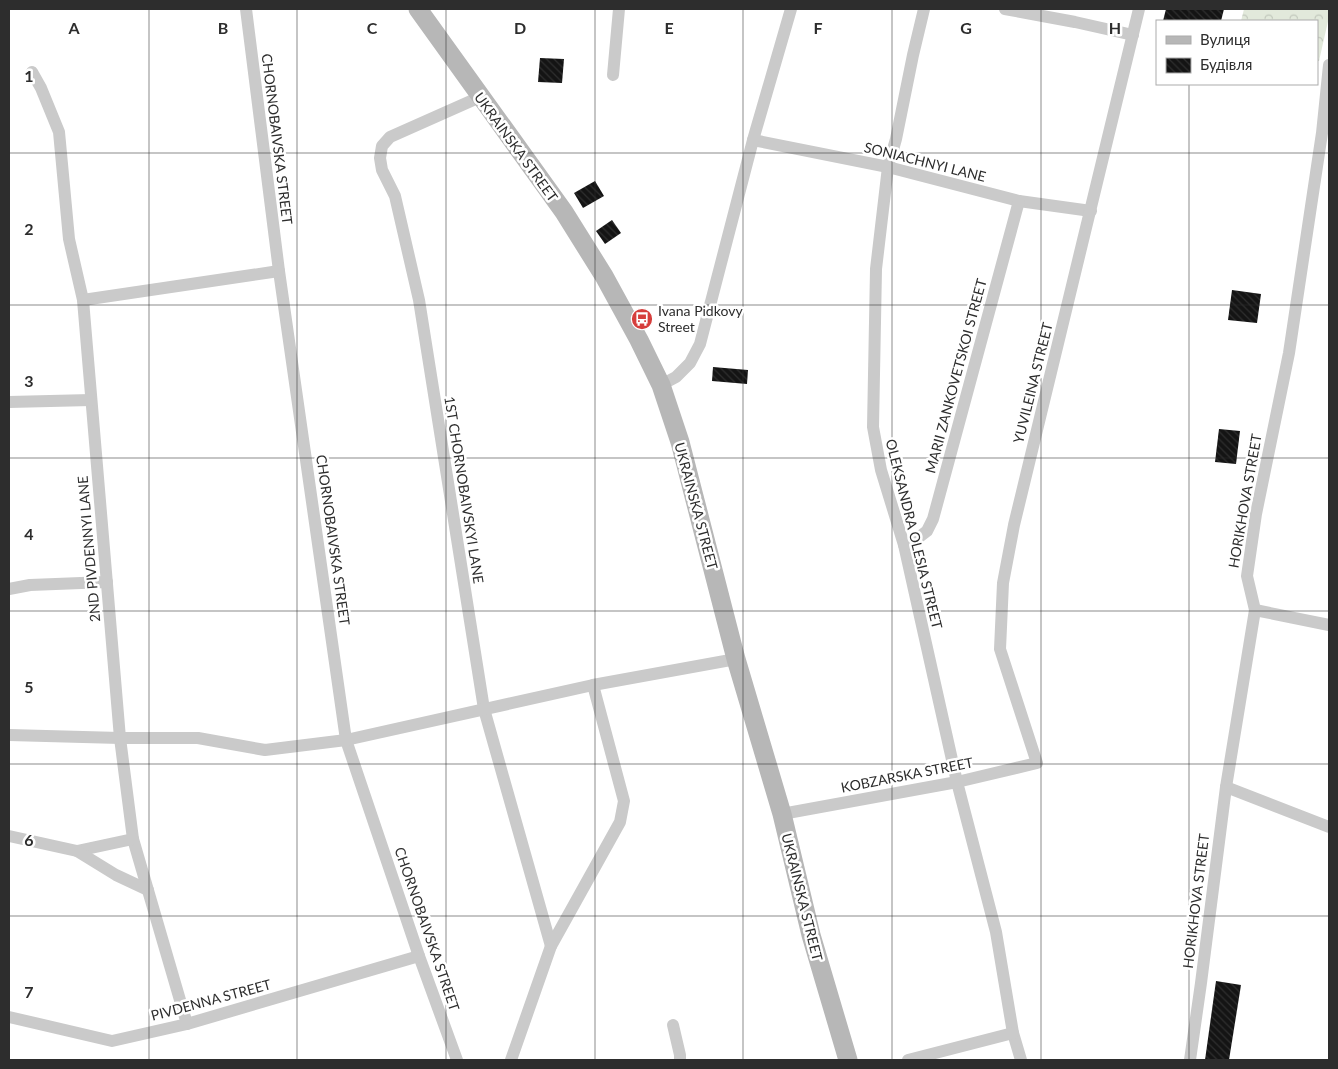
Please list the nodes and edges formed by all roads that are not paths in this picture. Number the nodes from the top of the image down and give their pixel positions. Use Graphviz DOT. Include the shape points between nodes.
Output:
graph roads {
  1 [pos="246,9"];
  2 [pos="418,9"];
  3 [pos="619,9"];
  4 [pos="791,9"];
  5 [pos="924,9"];
  6 [pos="1005,9"];
  7 [pos="1140,9"];
  8 [pos="1133,35"];
  9 [pos="1329,65"];
  10 [pos="32,72"];
  11 [pos="613,75"];
  12 [pos="480,97"];
  13 [pos="1328,98"];
  14 [pos="753,140"];
  15 [pos="888,167"];
  16 [pos="1019,201"];
  17 [pos="1091,211"];
  18 [pos="278,271"];
  19 [pos="83,300"];
  20 [pos="661,385"];
  21 [pos="91,400"];
  22 [pos="9,402"];
  23 [pos="904,545"];
  24 [pos="107,582"];
  25 [pos="9,589"];
  26 [pos="1255,610"];
  27 [pos="1329,625"];
  28 [pos="736,659"];
  29 [pos="593,685"];
  30 [pos="484,709"];
  31 [pos="9,735"];
  32 [pos="120,738"];
  33 [pos="346,740"];
  34 [pos="1037,763"];
  35 [pos="957,782"];
  36 [pos="1226,787"];
  37 [pos="782,814"];
  38 [pos="1329,827"];
  39 [pos="9,836"];
  40 [pos="133,839"];
  41 [pos="77,851"];
  42 [pos="148,890"];
  43 [pos="551,946"];
  44 [pos="419,956"];
  45 [pos="9,1018"];
  46 [pos="187,1024"];
  47 [pos="672,1025"];
  48 [pos="1013,1033"];
  49 [pos="457,1060"];
  50 [pos="510,1060"];
  51 [pos="680,1060"];
  52 [pos="848,1060"];
  53 [pos="908,1060"];
  54 [pos="1021,1060"];
  55 [pos="1190,1060"];
  1 -- 18 [label="street, CHORNOBAIVSKA STREET"];
  2 -- 12 [label="street, UKRAINSKA STREET"];
  3 -- 11 [label="street"];
  4 -- 14 [label="street"];
  5 -- 15 [label="street, OLEKSANDRA OLESIA STREET"];
  6 -- 8 [label="street"];
  7 -- 8 [label="street, YUVILEINA STREET"];
  8 -- 17 [label="street, YUVILEINA STREET"];
  9 -- 13 [label="street, HORIKHOVA STREET"];
  10 -- 19 [label="street, 2ND PIVDENNYI LANE" via="58,132 68,239"];
  12 -- 20 [label="street, UKRAINSKA STREET" via="564,212 604,276"];
  12 -- 30 [label="street, 1ST CHORNOBAIVSKYI LANE" via="390,138 382,146 380,158 382,170 395,196 419,300"];
  13 -- 26 [label="street, HORIKHOVA STREET" via="1289,353 1256,514 1247,576"];
  14 -- 15 [label="street, SONIACHNYI LANE"];
  14 -- 20 [label="street" via="700,344 690,363 676,377"];
  15 -- 16 [label="street, SONIACHNYI LANE"];
  15 -- 23 [label="street, OLEKSANDRA OLESIA STREET" via="876,269 873,427 881,470"];
  16 -- 17 [label="street, SONIACHNYI LANE"];
  16 -- 23 [label="street, MARII ZANKOVETSKOI STREET" via="933,519 927,531"];
  17 -- 34 [label="street, YUVILEINA STREET" via="1014,525 1003,583 1000,649"];
  18 -- 19 [label="street"];
  18 -- 33 [label="street, CHORNOBAIVSKA STREET"];
  19 -- 21 [label="street, 2ND PIVDENNYI LANE"];
  20 -- 28 [label="street, UKRAINSKA STREET" via="680,442"];
  21 -- 22 [label="street"];
  21 -- 24 [label="street, 2ND PIVDENNYI LANE"];
  23 -- 35 [label="street, OLEKSANDRA OLESIA STREET"];
  24 -- 25 [label="street"];
  24 -- 32 [label="street, 2ND PIVDENNYI LANE"];
  26 -- 27 [label="street"];
  26 -- 36 [label="street, HORIKHOVA STREET"];
  28 -- 29 [label="street"];
  28 -- 37 [label="street, UKRAINSKA STREET"];
  29 -- 30 [label="street"];
  29 -- 43 [label="street" via="624,801 620,822"];
  30 -- 33 [label="street"];
  30 -- 43 [label="street, 1ST CHORNOBAIVSKYI LANE"];
  31 -- 32 [label="street"];
  32 -- 33 [label="street" via="198,738 265,750"];
  32 -- 40 [label="street, 2ND PIVDENNYI LANE"];
  33 -- 44 [label="street, CHORNOBAIVSKA STREET"];
  34 -- 35 [label="street, KOBZARSKA STREET"];
  35 -- 37 [label="street, KOBZARSKA STREET"];
  35 -- 48 [label="street, OLEKSANDRA OLESIA STREET" via="996,932"];
  36 -- 38 [label="street"];
  36 -- 55 [label="street, HORIKHOVA STREET"];
  37 -- 52 [label="street, UKRAINSKA STREET" via="811,935"];
  39 -- 41 [label="street"];
  40 -- 41 [label="street"];
  40 -- 42 [label="street, 2ND PIVDENNYI LANE"];
  41 -- 42 [label="street"];
  42 -- 46 [label="street, 2ND PIVDENNYI LANE"];
  43 -- 50 [label="street"];
  44 -- 46 [label="street, PIVDENNA STREET"];
  44 -- 49 [label="street, CHORNOBAIVSKA STREET"];
  45 -- 46 [label="street, PIVDENNA STREET" via="112,1041"];
  47 -- 51 [label="street"];
  48 -- 53 [label="street"];
  48 -- 54 [label="street, OLEKSANDRA OLESIA STREET"];
}
